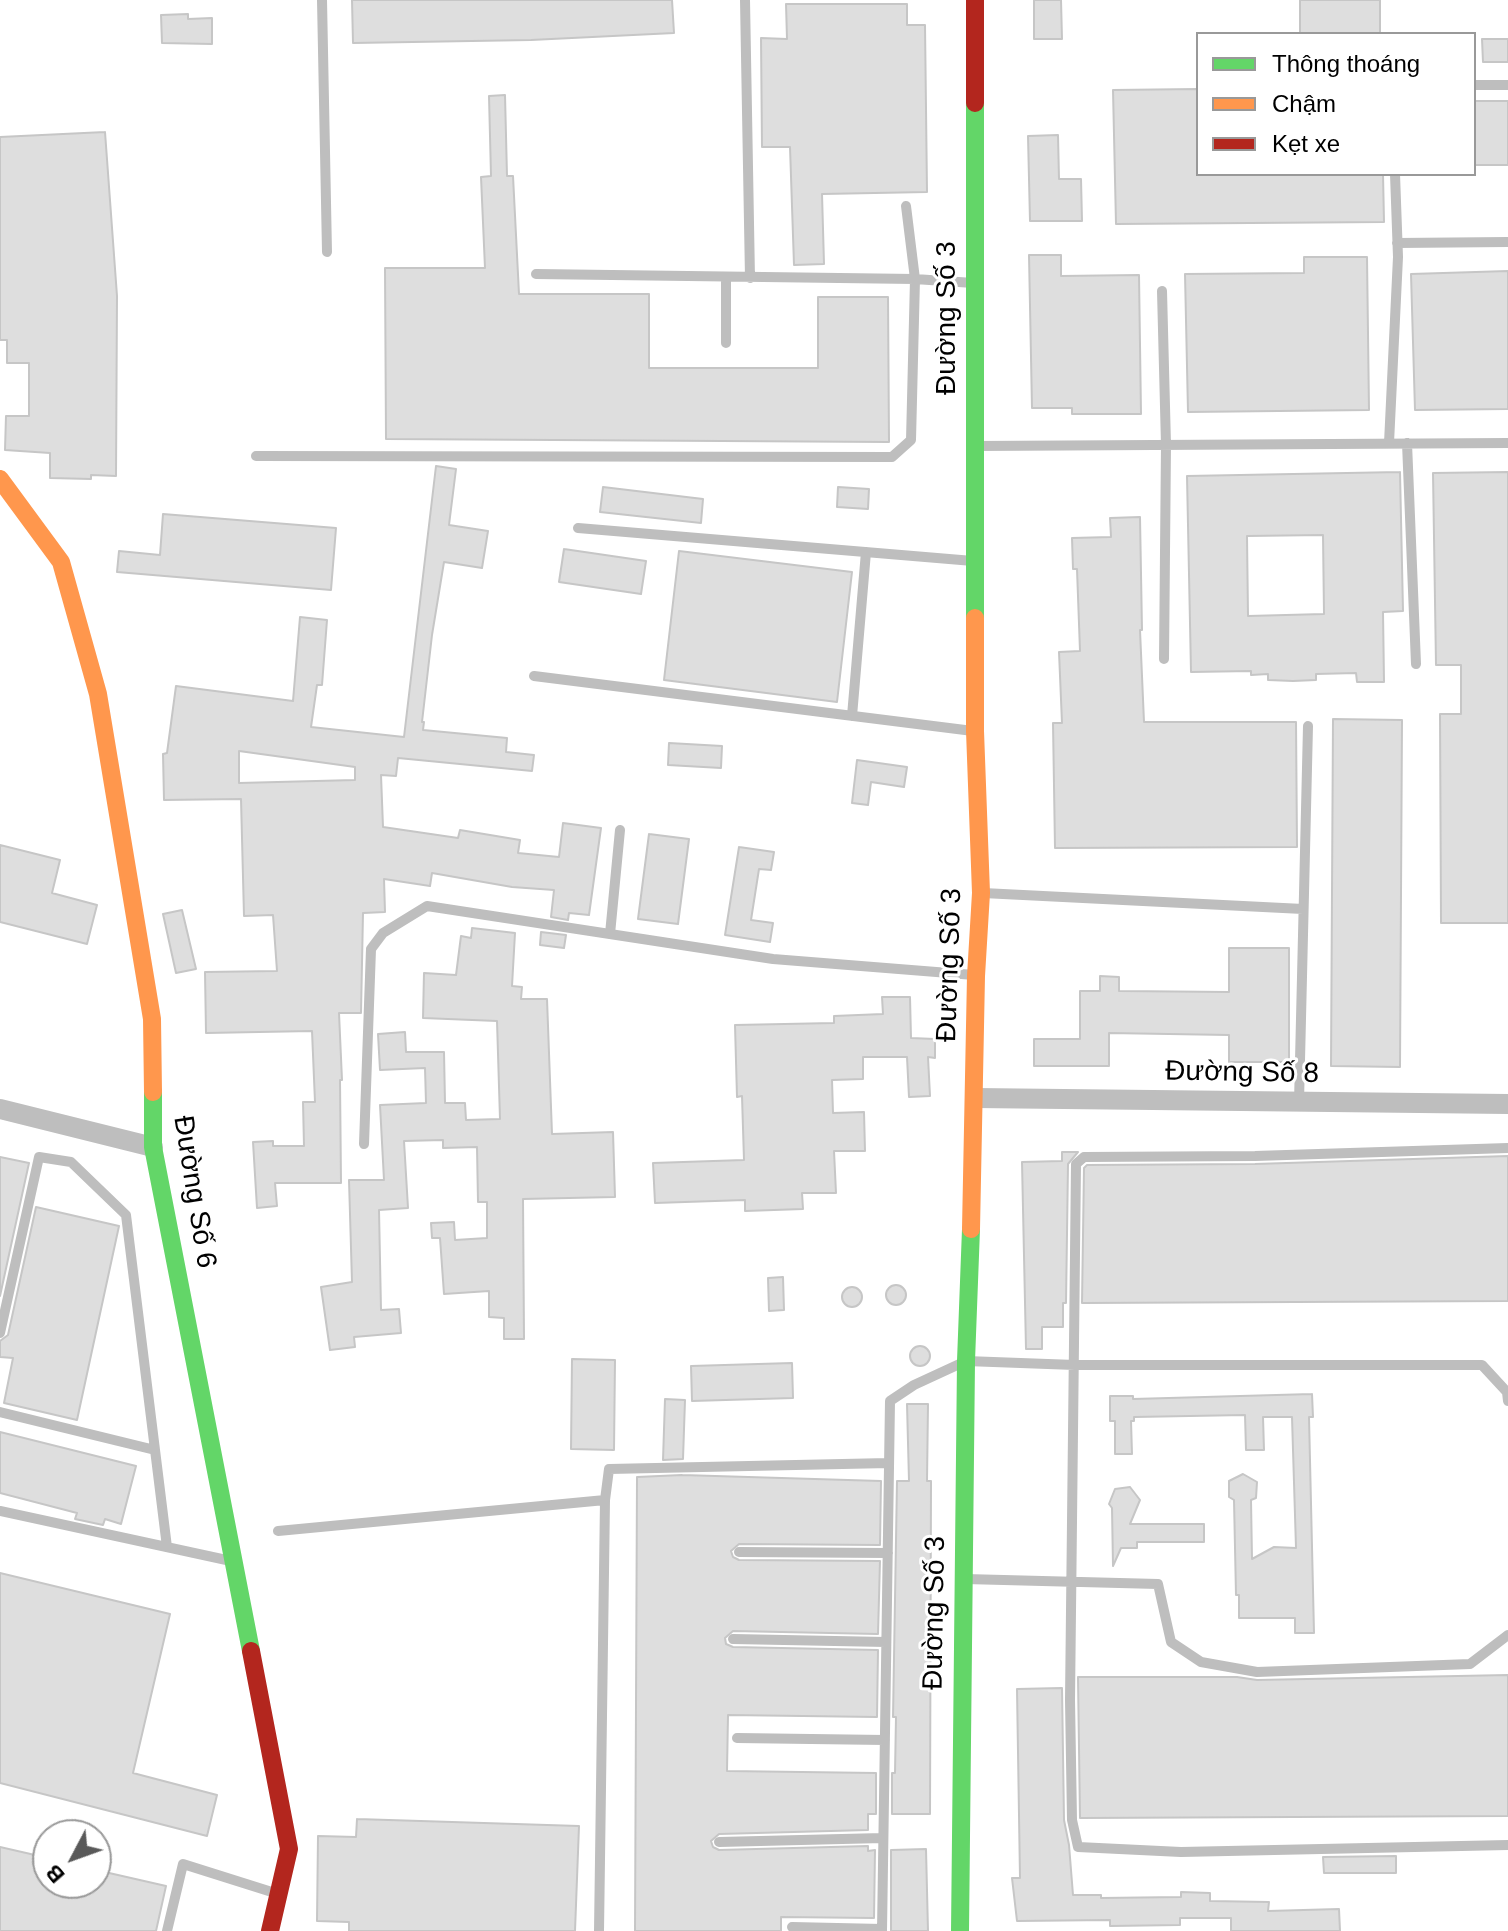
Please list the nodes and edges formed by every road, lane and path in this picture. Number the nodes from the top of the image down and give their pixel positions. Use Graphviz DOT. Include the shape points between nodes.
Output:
graph roads {
  1 [pos="322,0"];
  2 [pos="745,0"];
  3 [pos="975,0"];
  4 [pos="1476,85"];
  5 [pos="1508,85"];
  6 [pos="1395,176"];
  7 [pos="906,206"];
  8 [pos="1508,242"];
  9 [pos="1397,243"];
  10 [pos="327,252"];
  11 [pos="536,274"];
  12 [pos="726,277"];
  13 [pos="750,278"];
  14 [pos="915,279"];
  15 [pos="975,283"];
  16 [pos="1162,291"];
  17 [pos="726,343"];
  18 [pos="1389,443"];
  19 [pos="1407,443"];
  20 [pos="1508,443"];
  21 [pos="1166,445"];
  22 [pos="975,446"];
  23 [pos="256,456"];
  24 [pos="0,479"];
  25 [pos="578,528"];
  26 [pos="866,552"];
  27 [pos="975,561"];
  28 [pos="1164,659"];
  29 [pos="1416,664"];
  30 [pos="534,676"];
  31 [pos="852,716"];
  32 [pos="1308,726"];
  33 [pos="975,731"];
  34 [pos="620,830"];
  35 [pos="981,893"];
  36 [pos="1303,909"];
  37 [pos="610,934"];
  38 [pos="976,976"];
  39 [pos="975,1098"];
  40 [pos="1299,1102"];
  41 [pos="1508,1104"];
  42 [pos="0,1109"];
  43 [pos="364,1144"];
  44 [pos="153,1147"];
  45 [pos="1508,1148"];
  46 [pos="0,1333"];
  47 [pos="966,1361"];
  48 [pos="1075,1365"];
  49 [pos="1508,1401"];
  50 [pos="0,1412"];
  51 [pos="155,1450"];
  52 [pos="889,1463"];
  53 [pos="605,1500"];
  54 [pos="0,1511"];
  55 [pos="278,1531"];
  56 [pos="167,1547"];
  57 [pos="739,1552"];
  58 [pos="888,1553"];
  59 [pos="233,1561"];
  60 [pos="963,1579"];
  61 [pos="1071,1583"];
  62 [pos="1508,1635"];
  63 [pos="733,1639"];
  64 [pos="886,1642"];
  65 [pos="737,1738"];
  66 [pos="885,1740"];
  67 [pos="883,1838"];
  68 [pos="719,1842"];
  69 [pos="1508,1845"];
  70 [pos="279,1894"];
  71 [pos="792,1927"];
  72 [pos="882,1930"];
  73 [pos="167,1931"];
  74 [pos="270,1931"];
  75 [pos="599,1931"];
  76 [pos="960,1931"];
  1 -- 10 [label="lane"];
  2 -- 13 [label="lane"];
  3 -- 15 [label="street, Đường Số 3"];
  4 -- 5 [label="lane"];
  6 -- 9 [label="lane"];
  7 -- 14 [label="lane"];
  8 -- 9 [label="lane"];
  9 -- 18 [label="lane"];
  11 -- 12 [label="lane"];
  12 -- 13 [label="lane"];
  12 -- 17 [label="lane"];
  13 -- 14 [label="lane"];
  14 -- 15 [label="lane"];
  14 -- 23 [label="lane" via="911,440 892,457"];
  15 -- 22 [label="street, Đường Số 3"];
  16 -- 21 [label="lane"];
  18 -- 19 [label="lane"];
  18 -- 21 [label="lane"];
  19 -- 20 [label="lane"];
  19 -- 29 [label="lane"];
  21 -- 22 [label="lane"];
  21 -- 28 [label="lane"];
  22 -- 27 [label="street, Đường Số 3"];
  24 -- 44 [label="street, Đường Số 6" via="61,562 98,694 152,1019"];
  25 -- 26 [label="lane"];
  26 -- 27 [label="lane"];
  26 -- 31 [label="lane"];
  27 -- 33 [label="street, Đường Số 3"];
  30 -- 31 [label="lane"];
  31 -- 33 [label="lane"];
  32 -- 36 [label="lane"];
  33 -- 35 [label="street, Đường Số 3"];
  34 -- 37 [label="lane"];
  35 -- 36 [label="lane"];
  35 -- 38 [label="street, Đường Số 3"];
  36 -- 40 [label="lane"];
  37 -- 38 [label="lane" via="773,959"];
  37 -- 43 [label="lane" via="427,906 383,933 371,949"];
  38 -- 39 [label="street, Đường Số 3"];
  39 -- 40 [label="street, Đường Số 8"];
  39 -- 47 [label="street, Đường Số 3"];
  40 -- 41 [label="street, Đường Số 8"];
  42 -- 44 [label="street"];
  44 -- 59 [label="street, Đường Số 6"];
  45 -- 48 [label="lane" via="1084,1157 1075,1172"];
  46 -- 51 [label="lane" via="39,1157 71,1162 126,1215"];
  47 -- 48 [label="lane"];
  47 -- 52 [label="lane" via="890,1401"];
  47 -- 60 [label="street, Đường Số 3"];
  48 -- 49 [label="lane" via="1482,1365 1507,1392"];
  48 -- 61 [label="lane"];
  50 -- 51 [label="lane"];
  51 -- 56 [label="lane"];
  52 -- 53 [label="lane" via="609,1469"];
  52 -- 58 [label="lane"];
  53 -- 55 [label="lane"];
  53 -- 75 [label="lane"];
  54 -- 56 [label="lane"];
  56 -- 59 [label="lane"];
  57 -- 58 [label="lane"];
  58 -- 64 [label="lane"];
  59 -- 70 [label="street, Đường Số 6" via="289,1849"];
  60 -- 61 [label="lane"];
  60 -- 76 [label="street, Đường Số 3"];
  61 -- 62 [label="lane" via="1158,1584 1171,1642 1201,1662 1257,1672 1470,1664"];
  61 -- 69 [label="lane" via="1072,1820 1078,1847 1181,1852"];
  63 -- 64 [label="lane"];
  64 -- 66 [label="lane"];
  65 -- 66 [label="lane"];
  66 -- 67 [label="lane"];
  67 -- 68 [label="lane"];
  67 -- 72 [label="lane"];
  70 -- 73 [label="lane" via="183,1864"];
  70 -- 74 [label="street, Đường Số 6"];
  71 -- 72 [label="lane"];
}
